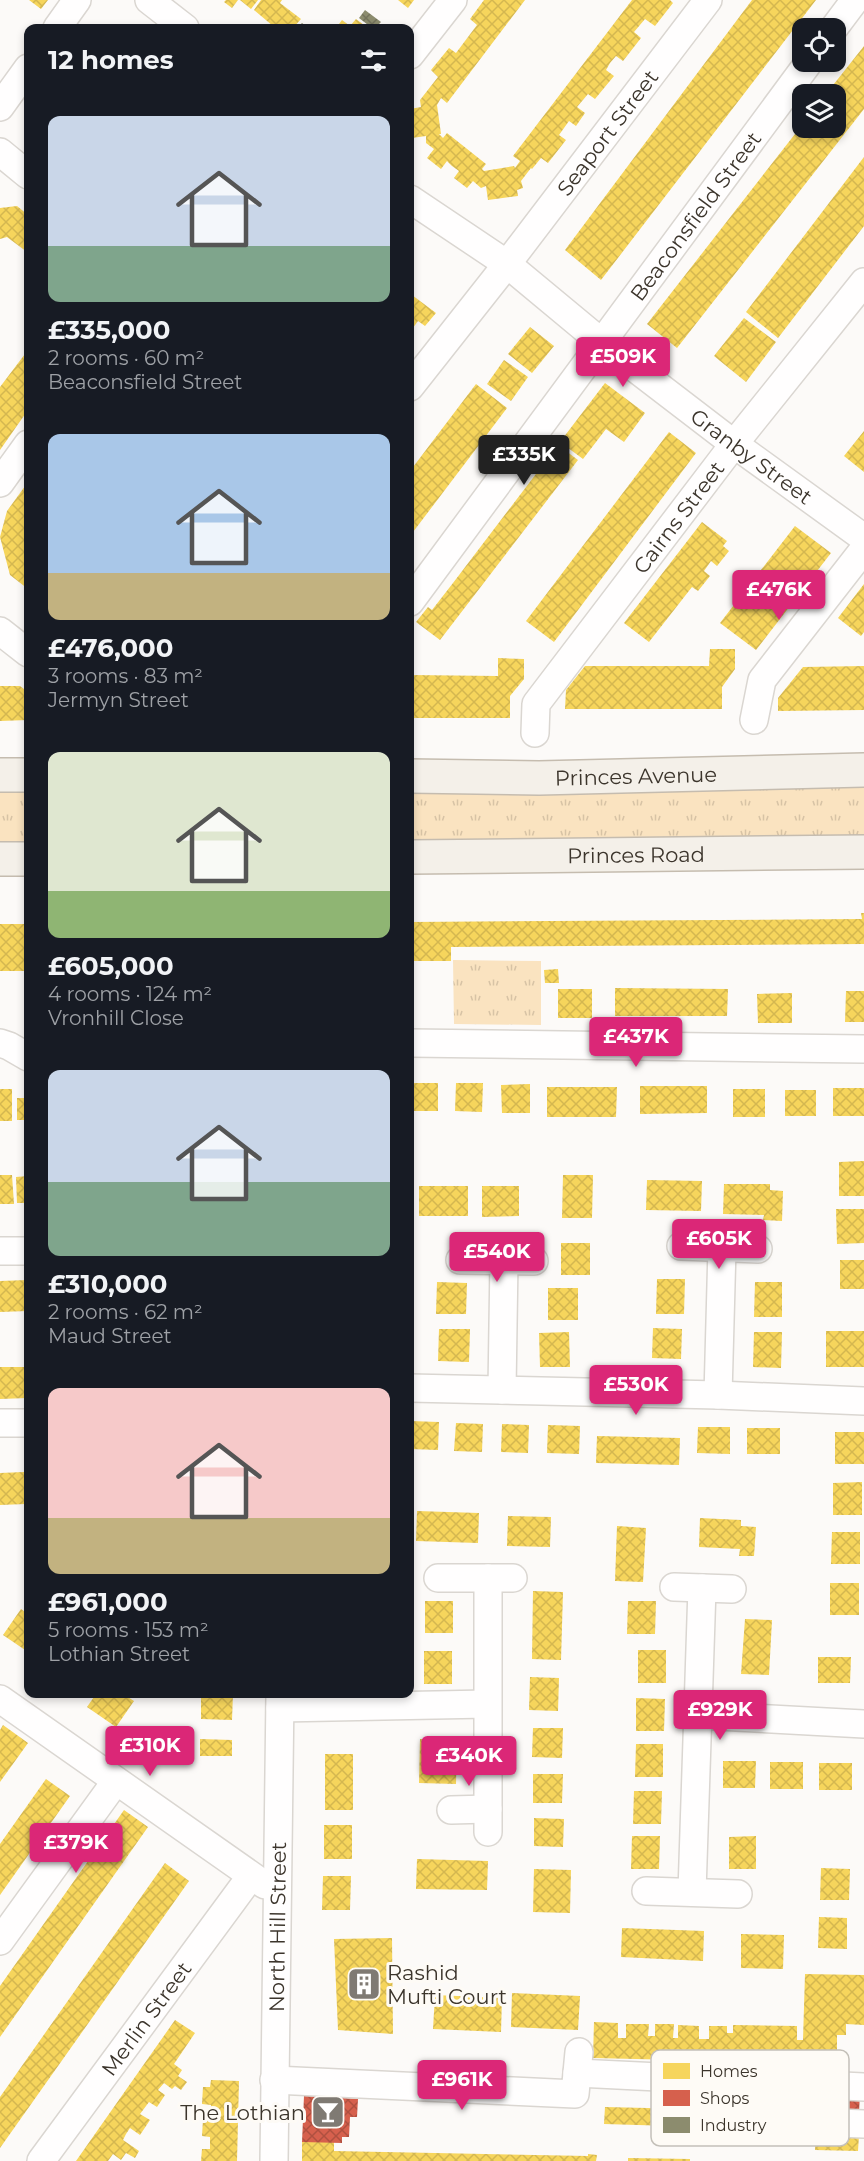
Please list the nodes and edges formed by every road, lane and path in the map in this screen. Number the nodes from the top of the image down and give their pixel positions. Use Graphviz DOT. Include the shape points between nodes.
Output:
graph roads {
  1 [pos="77,0"];
  2 [pos="149,0"];
  3 [pos="453,0"];
  4 [pos="708,0"];
  5 [pos="855,0"];
  6 [pos="842,18"];
  7 [pos="60,24"];
  8 [pos="180,24"];
  9 [pos="414,50"];
  10 [pos="802,72"];
  11 [pos="24,74"];
  12 [pos="0,107"];
  13 [pos="0,152"];
  14 [pos="24,172"];
  15 [pos="414,202"];
  16 [pos="507,264"];
  17 [pos="864,282"];
  18 [pos="602,342"];
  19 [pos="414,382"];
  20 [pos="734,444"];
  21 [pos="24,450"];
  22 [pos="0,483"];
  23 [pos="864,538"];
  24 [pos="864,549"];
  25 [pos="414,597"];
  26 [pos="0,631"];
  27 [pos="24,650"];
  28 [pos="754,720"];
  29 [pos="535,733"];
  30 [pos="864,770"];
  31 [pos="0,775"];
  32 [pos="24,775"];
  33 [pos="414,776"];
  34 [pos="864,852"];
  35 [pos="414,857"];
  36 [pos="0,859"];
  37 [pos="24,859"];
  38 [pos="0,1043"];
  39 [pos="414,1043"];
  40 [pos="864,1049"];
  41 [pos="24,1055"];
  42 [pos="681,1246"];
  43 [pos="722,1248"];
  44 [pos="758,1249"];
  45 [pos="0,1251"];
  46 [pos="24,1251"];
  47 [pos="460,1260"];
  48 [pos="504,1261"];
  49 [pos="534,1261"];
  50 [pos="414,1388"];
  51 [pos="502,1390"];
  52 [pos="718,1395"];
  53 [pos="864,1401"];
  54 [pos="0,1423"];
  55 [pos="24,1423"];
  56 [pos="438,1578"];
  57 [pos="675,1587"];
  58 [pos="702,1588"];
  59 [pos="732,1589"];
  60 [pos="0,1700"];
  61 [pos="280,1701"];
  62 [pos="487,1704"];
  63 [pos="698,1715"];
  64 [pos="864,1724"];
  65 [pos="116,1781"];
  66 [pos="451,1810"];
  67 [pos="250,1876"];
  68 [pos="646,1891"];
  69 [pos="276,1892"];
  70 [pos="692,1892"];
  71 [pos="738,1894"];
  72 [pos="0,1941"];
  73 [pos="651,2069"];
  74 [pos="274,2080"];
  75 [pos="849,2086"];
  76 [pos="864,2087"];
  77 [pos="849,2123"];
  78 [pos="864,2124"];
  79 [pos="41,2161"];
  80 [pos="274,2161"];
  1 -- 7 [label="street"];
  2 -- 8 [label="street"];
  3 -- 9 [label="street"];
  4 -- 16 [label="street, Seaport Street"];
  5 -- 6 [label="street"];
  10 -- 18 [label="street, Beaconsfield Street"];
  11 -- 12 [label="street"];
  13 -- 14 [label="street"];
  15 -- 16 [label="street, Granby Street"];
  16 -- 18 [label="street, Granby Street"];
  16 -- 19 [label="street, Seaport Street"];
  17 -- 20 [label="street, Cairns Street"];
  18 -- 20 [label="street, Granby Street"];
  18 -- 25 [label="street, Beaconsfield Street"];
  20 -- 23 [label="street, Granby Street"];
  20 -- 29 [label="street, Cairns Street" via="536,704"];
  21 -- 22 [label="street"];
  24 -- 28 [label="street" via="762,680"];
  26 -- 27 [label="street"];
  30 -- 33 [label="main road, Princes Avenue" via="539,778"];
  31 -- 32 [label="main road"];
  34 -- 35 [label="main road, Princes Road"];
  36 -- 37 [label="main road"];
  38 -- 41 [label="street"];
  39 -- 40 [label="street"];
  42 -- 43 [label="street"];
  43 -- 44 [label="street"];
  43 -- 52 [label="street"];
  45 -- 46 [label="street"];
  47 -- 48 [label="street"];
  48 -- 49 [label="street"];
  48 -- 51 [label="street"];
  50 -- 51 [label="street"];
  51 -- 52 [label="street"];
  52 -- 53 [label="street"];
  54 -- 55 [label="street"];
  56 -- 62 [label="street" via="500,1578"];
  57 -- 58 [label="street"];
  58 -- 59 [label="street"];
  58 -- 63 [label="street"];
  60 -- 65 [label="street"];
  61 -- 62 [label="street"];
  61 -- 69 [label="street, North Hill Street"];
  62 -- 66 [label="street" via="488,1820"];
  63 -- 64 [label="street"];
  63 -- 70 [label="street"];
  65 -- 67 [label="street"];
  65 -- 72 [label="street"];
  67 -- 69 [label="street"];
  67 -- 79 [label="street, Merlin Street"];
  68 -- 70 [label="street"];
  69 -- 74 [label="street, North Hill Street"];
  70 -- 71 [label="street"];
  73 -- 74 [label="street" via="578,2063 575,2094"];
  74 -- 80 [label="street, North Hill Street"];
  75 -- 76 [label="street"];
  77 -- 78 [label="street"];
}
